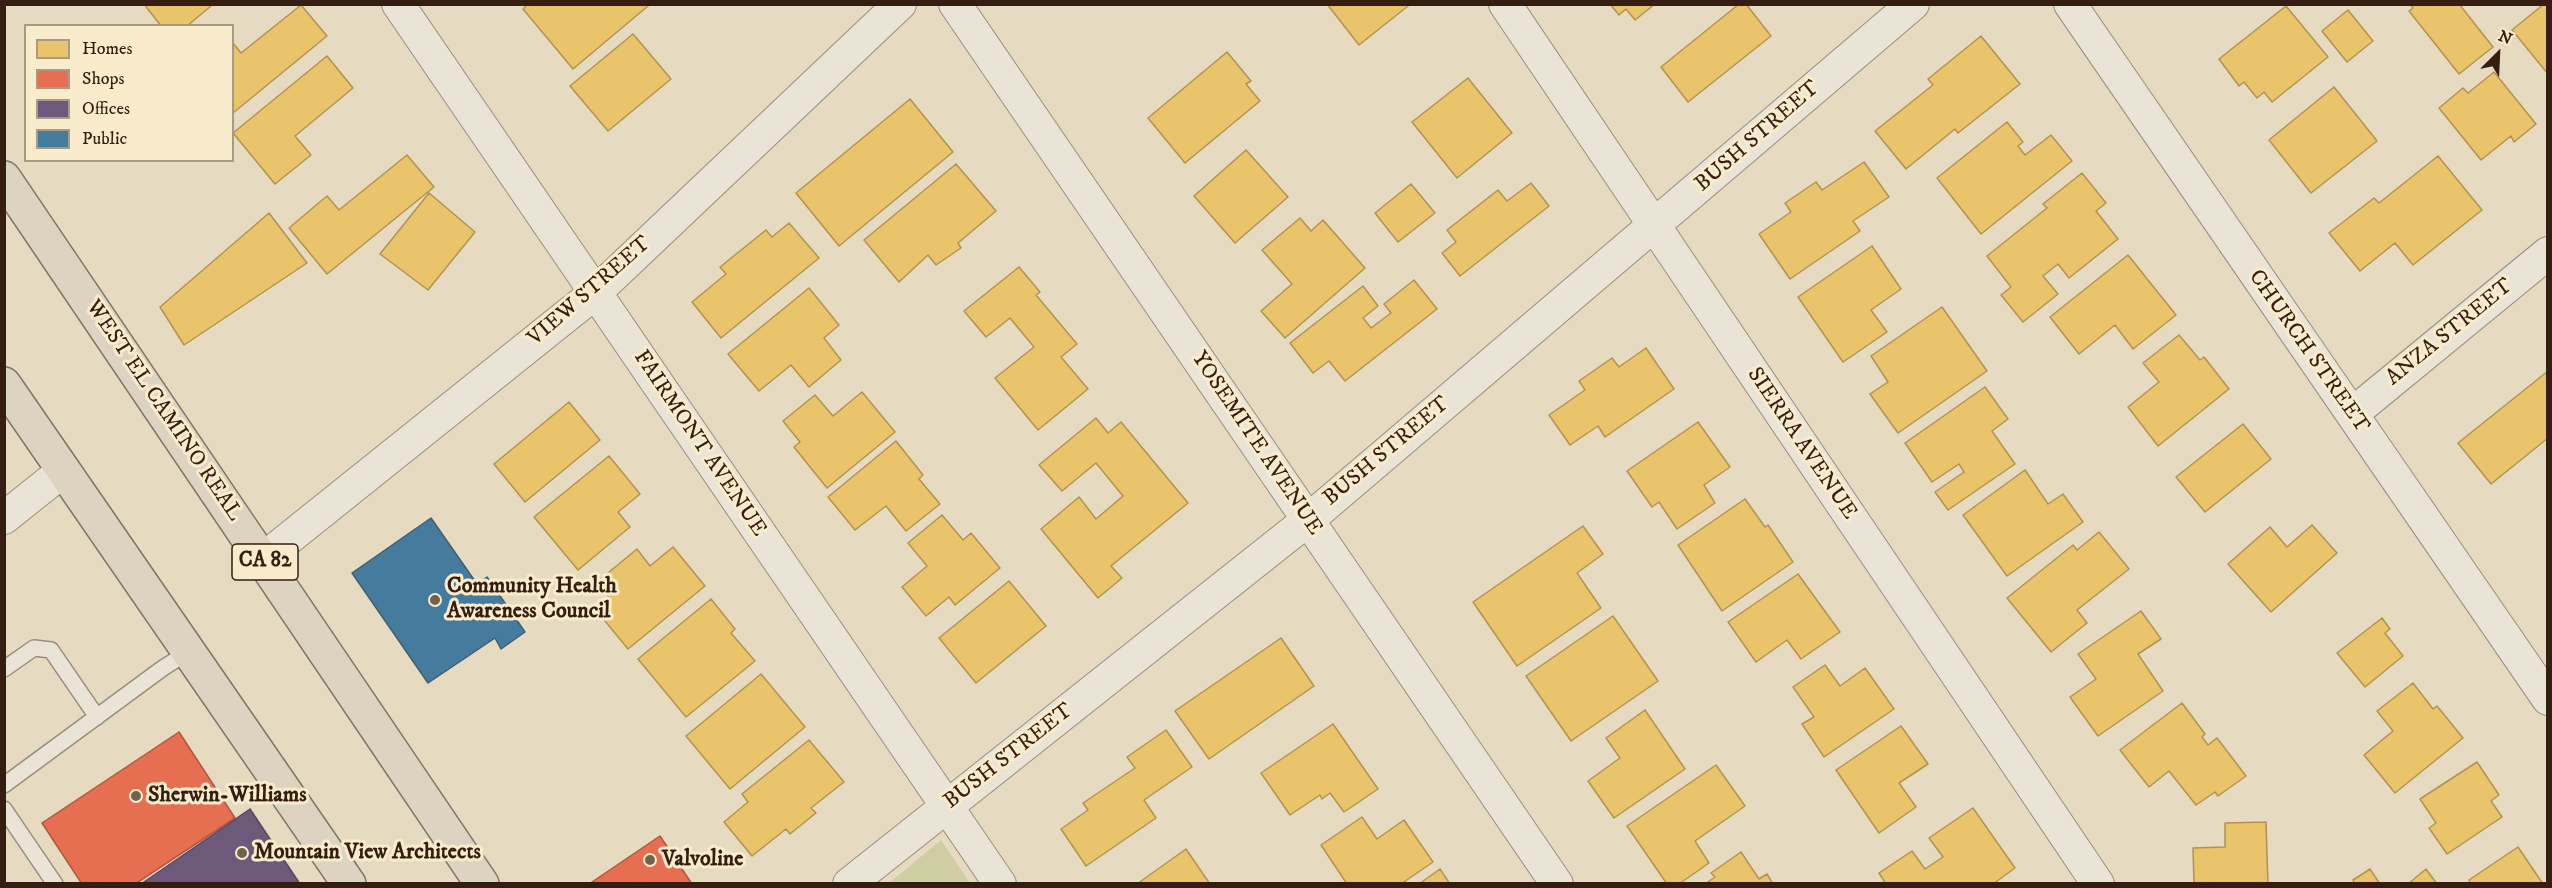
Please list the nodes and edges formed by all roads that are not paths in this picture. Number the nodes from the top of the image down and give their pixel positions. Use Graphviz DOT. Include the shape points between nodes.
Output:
graph roads {
  1 [pos="398,4"];
  2 [pos="900,4"];
  3 [pos="955,4"];
  4 [pos="1505,4"];
  5 [pos="1913,4"];
  6 [pos="2070,4"];
  7 [pos="4,178"];
  8 [pos="1654,226"];
  9 [pos="2547,253"];
  10 [pos="595,293"];
  11 [pos="4,384"];
  12 [pos="2352,414"];
  13 [pos="63,471"];
  14 [pos="4,518"];
  15 [pos="1308,520"];
  16 [pos="262,559"];
  17 [pos="188,652"];
  18 [pos="4,669"];
  19 [pos="2547,699"];
  20 [pos="97,717"];
  21 [pos="4,785"];
  22 [pos="947,805"];
  23 [pos="4,809"];
  24 [pos="55,884"];
  25 [pos="349,884"];
  26 [pos="482,884"];
  27 [pos="849,884"];
  28 [pos="1000,884"];
  29 [pos="1557,884"];
  30 [pos="2098,884"];
  1 -- 10 [label="street, FAIRMONT AVENUE"];
  2 -- 10 [label="street, VIEW STREET"];
  3 -- 15 [label="street, YOSEMITE AVENUE"];
  4 -- 8 [label="street, SIERRA AVENUE"];
  5 -- 8 [label="street, BUSH STREET"];
  6 -- 12 [label="street, CHURCH STREET"];
  7 -- 16 [label="main road, WEST EL CAMINO REAL / CA 82"];
  8 -- 15 [label="street, BUSH STREET"];
  8 -- 30 [label="street, SIERRA AVENUE"];
  9 -- 12 [label="street, ANZA STREET"];
  10 -- 16 [label="street, VIEW STREET"];
  10 -- 22 [label="street, FAIRMONT AVENUE"];
  11 -- 13 [label="main road"];
  12 -- 19 [label="street, CHURCH STREET"];
  13 -- 14 [label="street"];
  13 -- 17 [label="main road"];
  15 -- 22 [label="street, BUSH STREET"];
  15 -- 29 [label="street, YOSEMITE AVENUE"];
  16 -- 26 [label="main road, WEST EL CAMINO REAL / CA 82"];
  17 -- 20 [label="lane"];
  17 -- 25 [label="main road"];
  18 -- 20 [label="lane" via="33,648 51,651"];
  20 -- 21 [label="lane"];
  22 -- 27 [label="street, BUSH STREET"];
  22 -- 28 [label="street, FAIRMONT AVENUE"];
  23 -- 24 [label="lane"];
}
